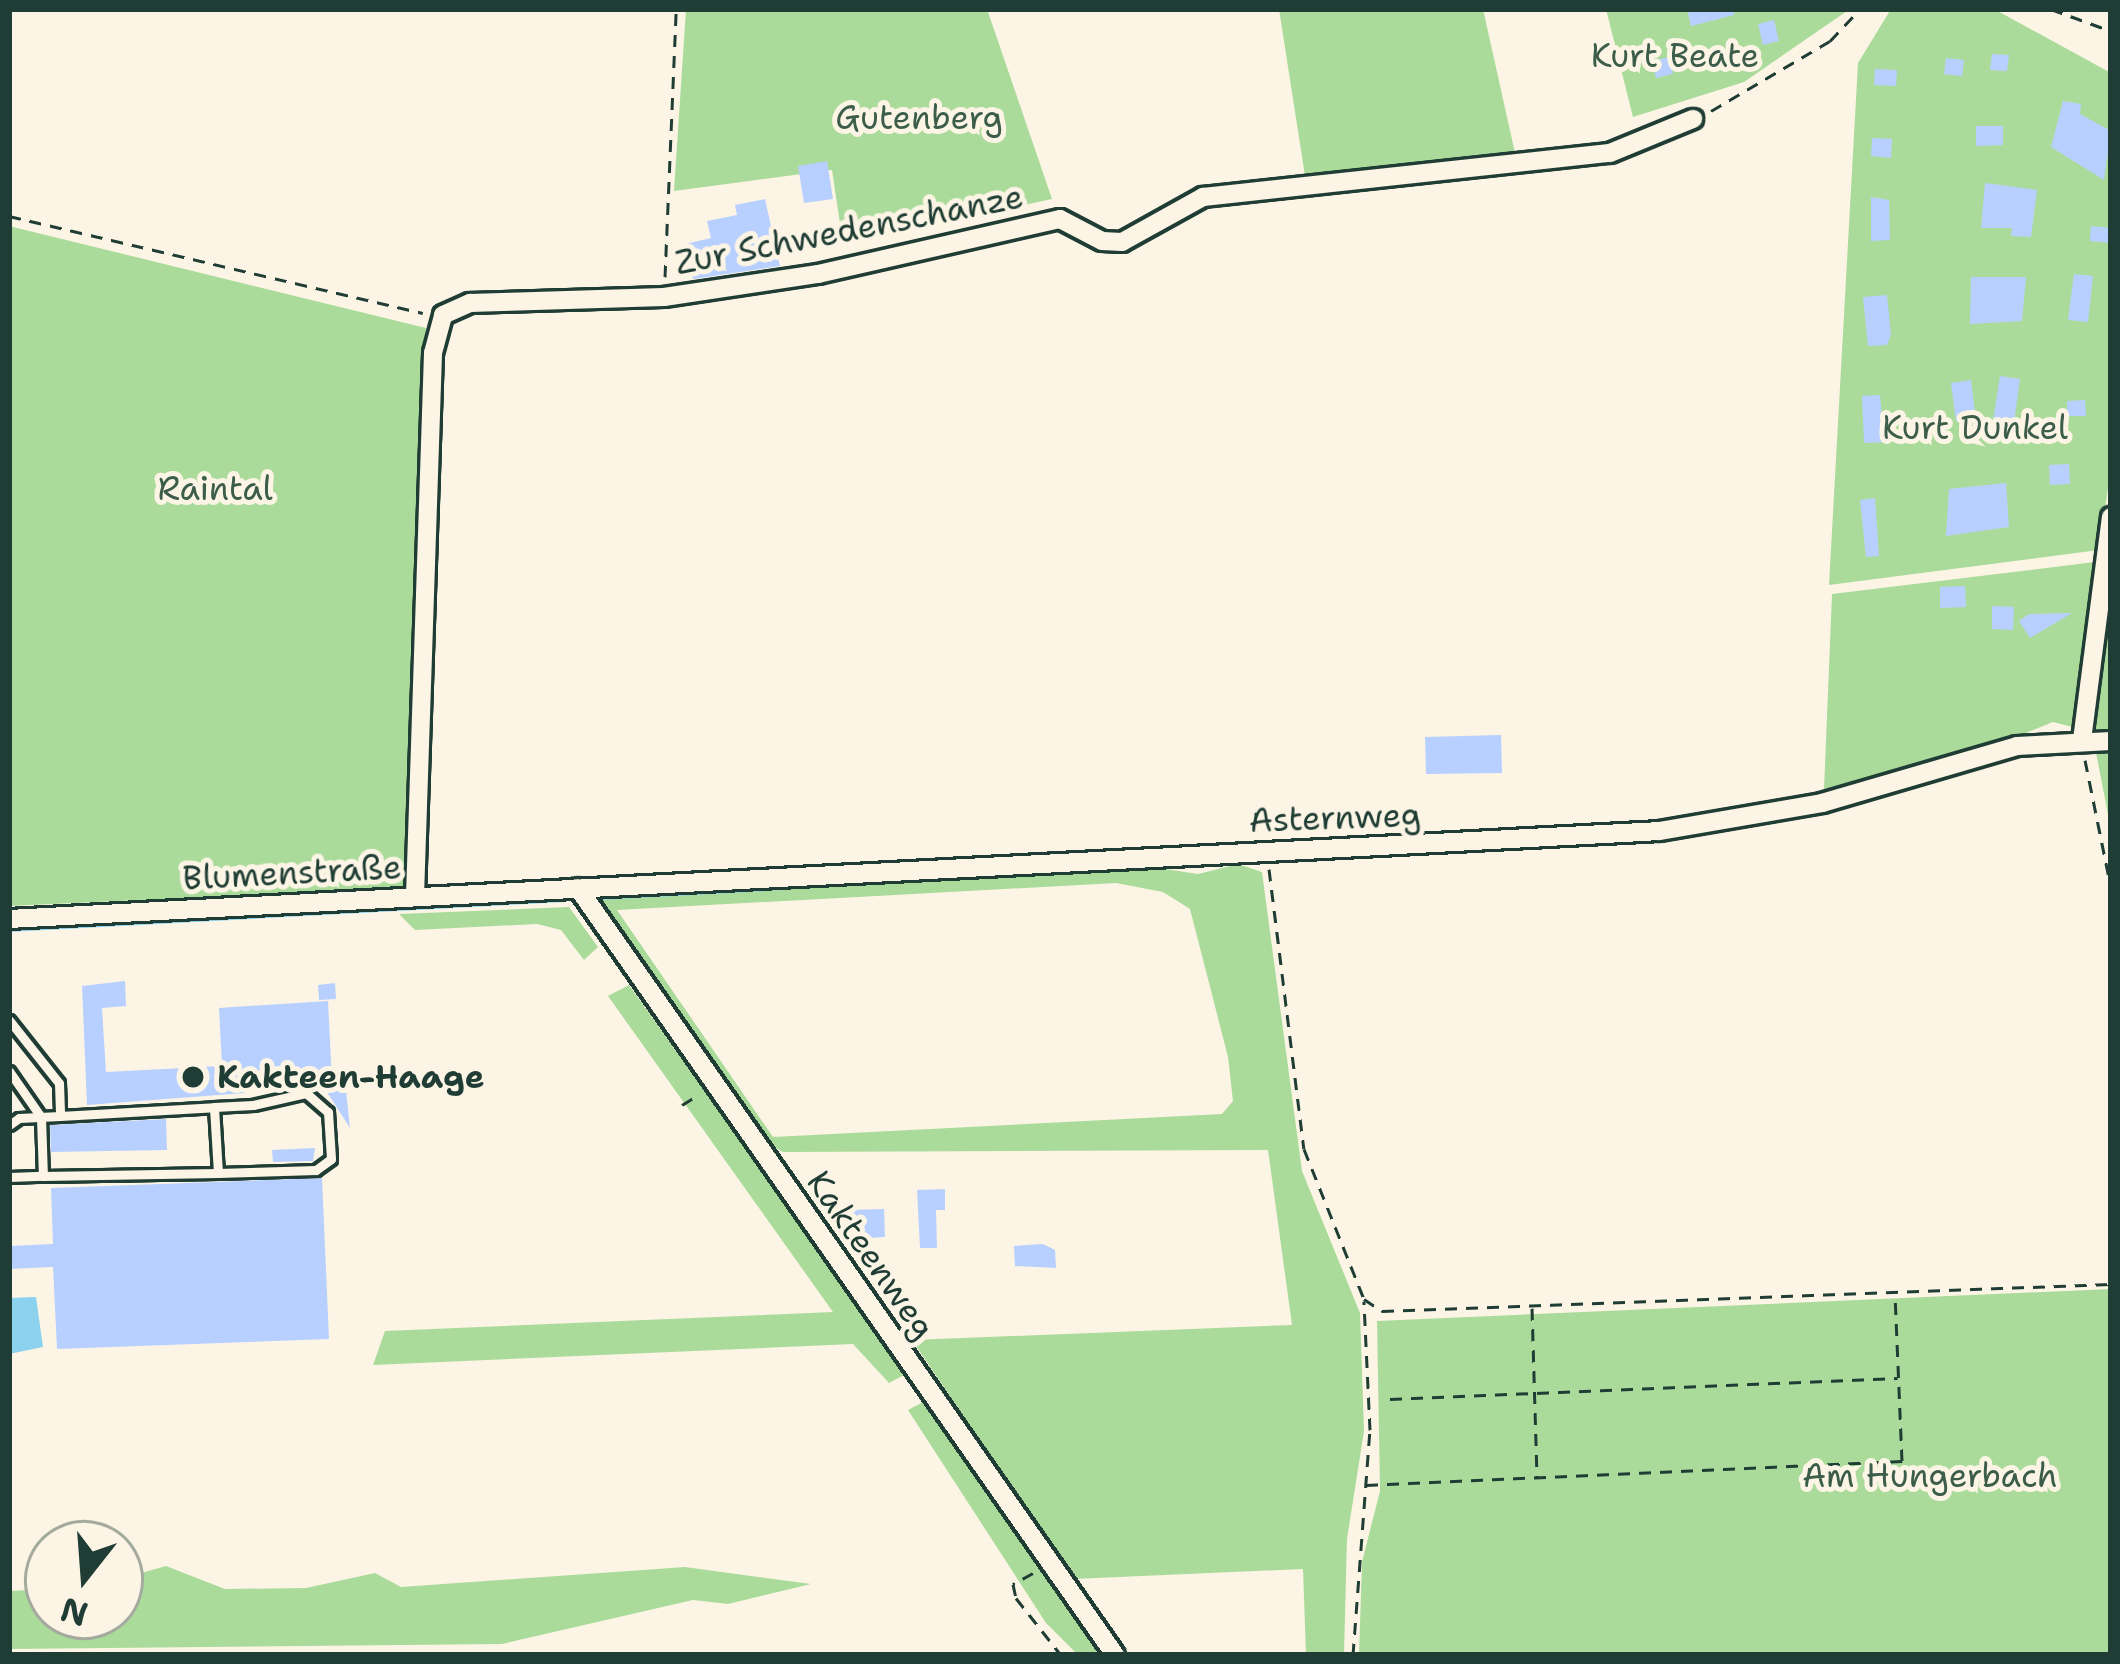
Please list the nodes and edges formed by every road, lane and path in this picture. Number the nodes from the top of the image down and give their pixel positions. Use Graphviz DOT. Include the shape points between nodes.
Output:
graph roads {
  1 [pos="676,9"];
  2 [pos="1860,9"];
  3 [pos="2051,9"];
  4 [pos="2111,31"];
  5 [pos="1693,119"];
  6 [pos="9,218"];
  7 [pos="664,297"];
  8 [pos="443,315"];
  9 [pos="2111,518"];
  10 [pos="2082,740"];
  11 [pos="2111,741"];
  12 [pos="1266,850"];
  13 [pos="2111,888"];
  14 [pos="578,889"];
  15 [pos="415,896"];
  16 [pos="9,919"];
  17 [pos="9,1020"];
  18 [pos="9,1071"];
  19 [pos="214,1107"];
  20 [pos="61,1116"];
  21 [pos="41,1117"];
  22 [pos="9,1125"];
  23 [pos="218,1173"];
  24 [pos="44,1176"];
  25 [pos="9,1177"];
  26 [pos="2111,1284"];
  27 [pos="1894,1291"];
  28 [pos="1364,1299"];
  29 [pos="1532,1308"];
  30 [pos="1899,1378"];
  31 [pos="1534,1392"];
  32 [pos="1390,1399"];
  33 [pos="1538,1479"];
  34 [pos="1366,1485"];
  35 [pos="1051,1564"];
  36 [pos="1060,1655"];
  37 [pos="1114,1655"];
  38 [pos="1353,1655"];
  1 -- 7 [label="path"];
  2 -- 5 [label="path" via="1819,49"];
  3 -- 4 [label="path"];
  5 -- 7 [label="street, Zur Schwedenschanze" via="1610,154 1203,197 1122,242 1102,241 1060,219 818,274"];
  6 -- 8 [label="path"];
  7 -- 8 [label="street, Zur Schwedenschanze" via="470,304"];
  8 -- 15 [label="street" via="433,353"];
  9 -- 10 [label="street"];
  10 -- 11 [label="street, Asternweg"];
  10 -- 12 [label="street, Asternweg" via="2017,746 1822,803 1659,831"];
  10 -- 13 [label="path"];
  12 -- 14 [label="street, Asternweg"];
  12 -- 28 [label="path" via="1304,1150"];
  14 -- 15 [label="street, Blumenstraße"];
  14 -- 35 [label="street, Kakteenweg"];
  15 -- 16 [label="street, Blumenstraße"];
  17 -- 20 [label="lane" via="58,1083"];
  18 -- 21 [label="lane"];
  19 -- 20 [label="lane"];
  19 -- 23 [label="lane"];
  19 -- 23 [label="lane" via="306,1093 328,1112 334,1136 331,1159 316,1170"];
  20 -- 21 [label="lane"];
  21 -- 22 [label="lane"];
  21 -- 24 [label="lane"];
  23 -- 24 [label="lane"];
  24 -- 25 [label="lane"];
  26 -- 27 [label="path"];
  27 -- 29 [label="path"];
  27 -- 30 [label="path"];
  28 -- 29 [label="path" via="1382,1311"];
  28 -- 34 [label="path"];
  29 -- 31 [label="path"];
  30 -- 31 [label="path"];
  30 -- 33 [label="path" via="1902,1461"];
  31 -- 32 [label="path"];
  31 -- 33 [label="path"];
  33 -- 34 [label="path"];
  34 -- 38 [label="path"];
  35 -- 36 [label="path" via="1012,1584 1023,1612"];
  35 -- 37 [label="street, Kakteenweg"];
}
